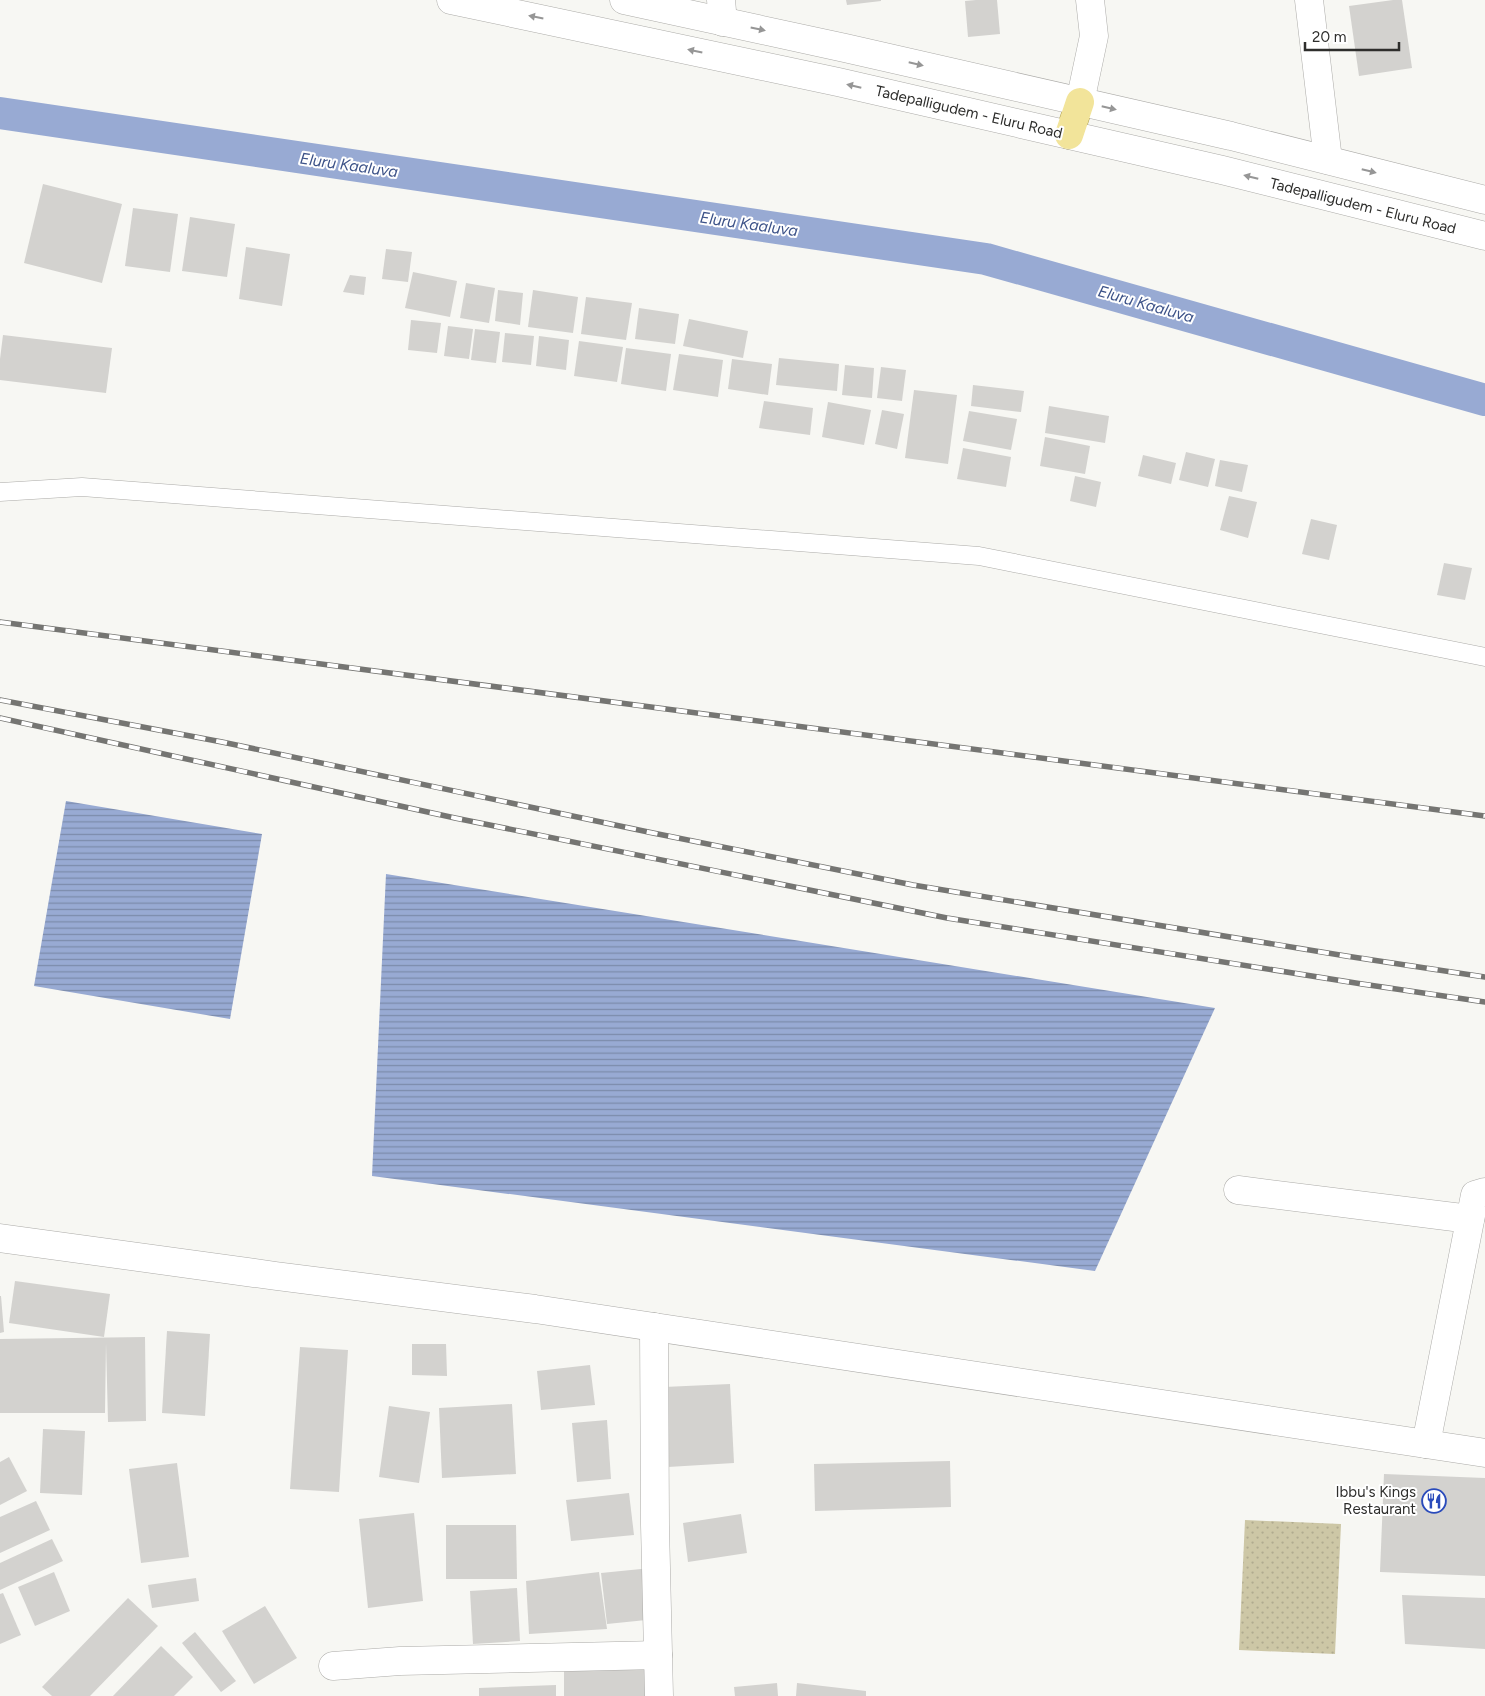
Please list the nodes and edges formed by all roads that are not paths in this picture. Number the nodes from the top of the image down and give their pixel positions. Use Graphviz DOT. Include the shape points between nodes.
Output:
graph roads {
  1 [pos="451,0"];
  2 [pos="624,0"];
  3 [pos="1090,0"];
  4 [pos="1309,0"];
  5 [pos="722,11"];
  6 [pos="1080,102"];
  7 [pos="1069,135"];
  8 [pos="1328,160"];
  9 [pos="1485,200"];
  10 [pos="1485,236"];
  11 [pos="0,492"];
  12 [pos="1485,657"];
  13 [pos="1238,1190"];
  14 [pos="1485,1192"];
  15 [pos="1470,1219"];
  16 [pos="0,1238"];
  17 [pos="654,1327"];
  18 [pos="1426,1444"];
  19 [pos="1485,1453"];
  20 [pos="658,1655"];
  21 [pos="333,1666"];
  22 [pos="659,1696"];
  7 -- 1 [label="street, Tadepalligudem - Eluru Road, one-way"];
  2 -- 5 [label="street"];
  3 -- 6 [label="street" via="1094,36"];
  4 -- 8 [label="street"];
  5 -- 6 [label="street, one-way" via="845,48"];
  6 -- 7 [label="main road"];
  6 -- 8 [label="street, one-way"];
  10 -- 7 [label="street, Tadepalligudem - Eluru Road, one-way"];
  8 -- 9 [label="street, one-way"];
  11 -- 12 [label="lane" via="82,487 979,556"];
  13 -- 15 [label="street"];
  14 -- 15 [label="street" via="1475,1195"];
  15 -- 18 [label="street"];
  16 -- 17 [label="street"];
  17 -- 18 [label="street"];
  17 -- 20 [label="street"];
  18 -- 19 [label="street"];
  20 -- 21 [label="street" via="400,1661"];
  20 -- 22 [label="street"];
}
